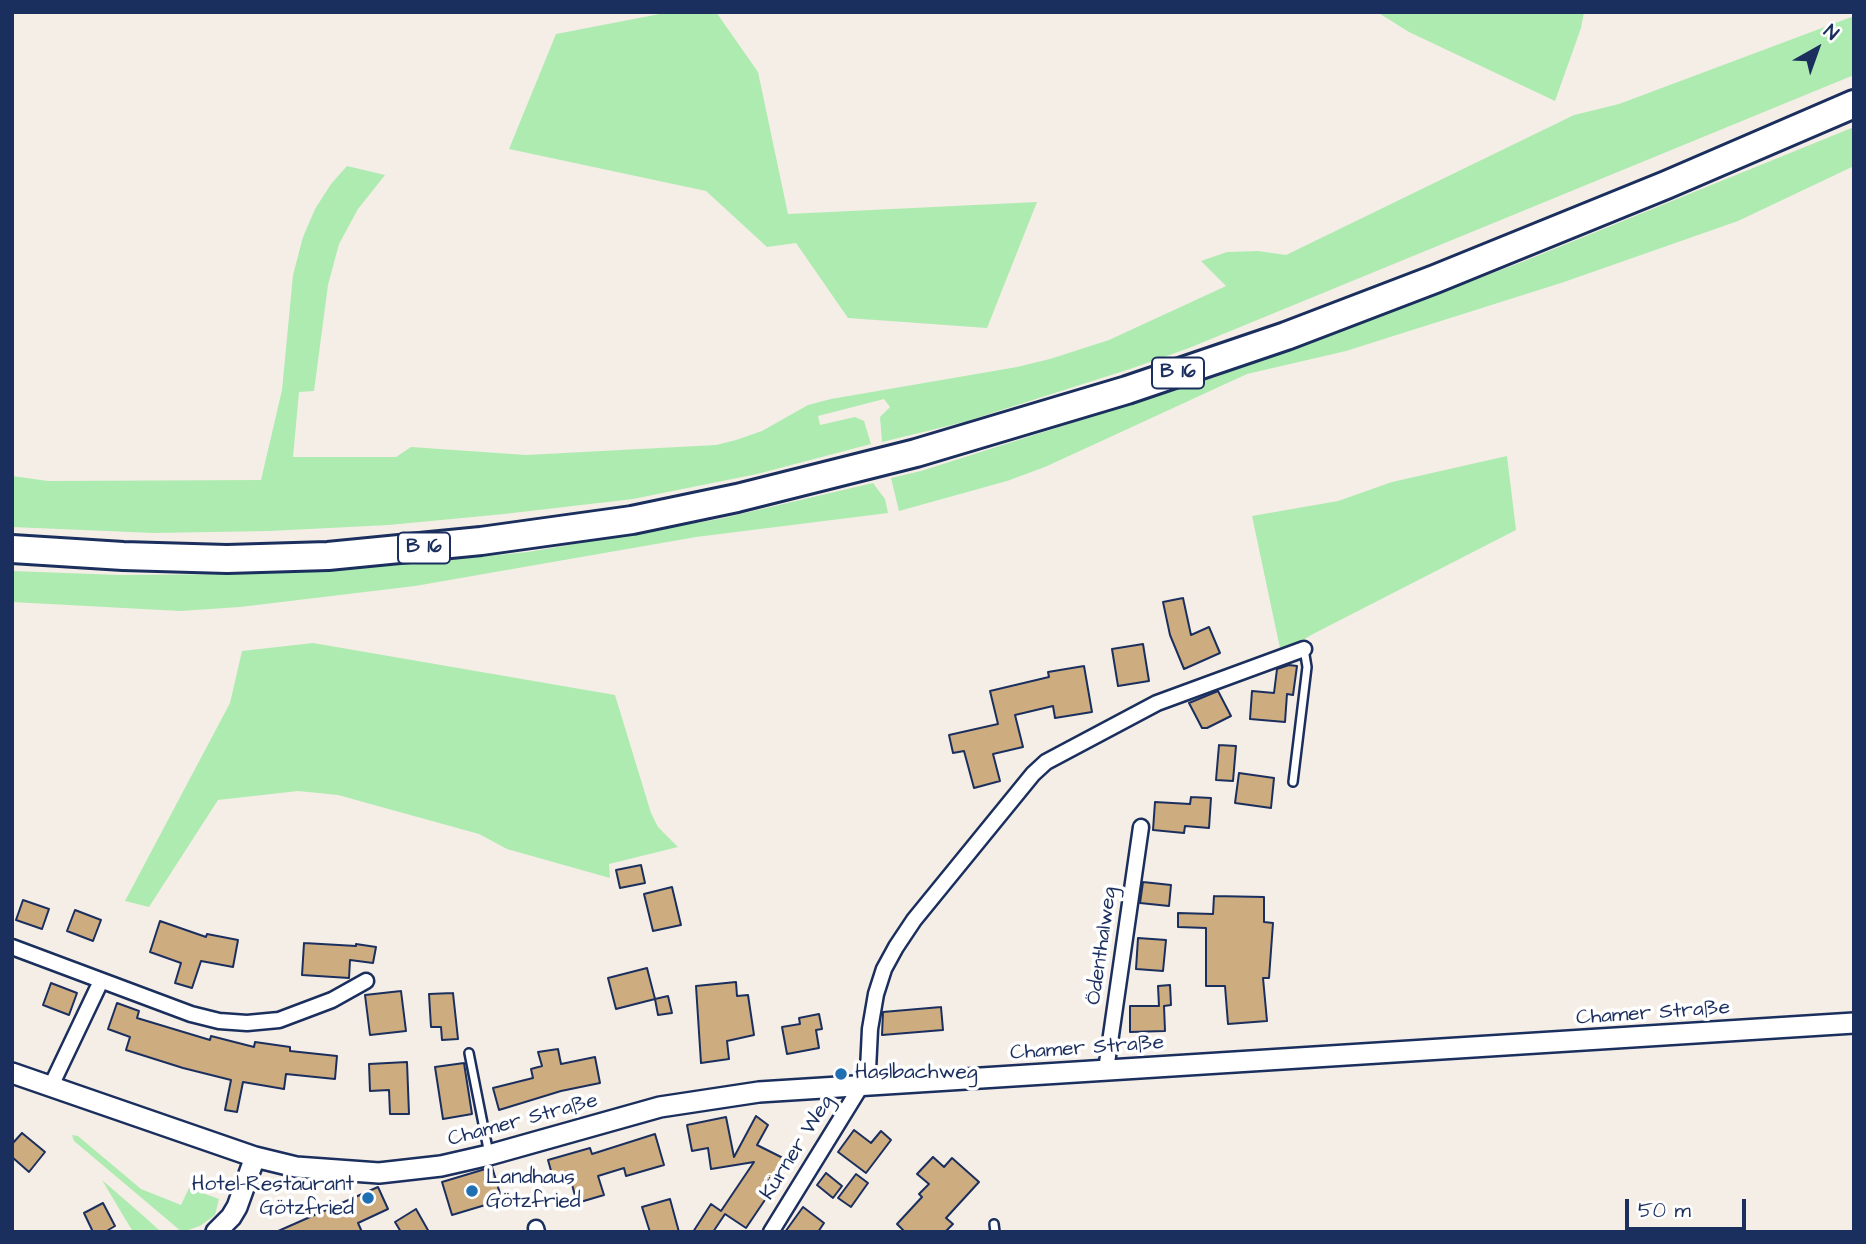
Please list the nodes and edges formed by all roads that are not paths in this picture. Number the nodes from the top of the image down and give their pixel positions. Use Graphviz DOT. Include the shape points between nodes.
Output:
graph roads {
  1 [pos="1854,104"];
  2 [pos="12,549"];
  3 [pos="1304,649"];
  4 [pos="1293,782"];
  5 [pos="1141,827"];
  6 [pos="12,947"];
  7 [pos="101,981"];
  8 [pos="366,981"];
  9 [pos="1854,1023"];
  10 [pos="468,1053"];
  11 [pos="1106,1070"];
  12 [pos="12,1073"];
  13 [pos="51,1086"];
  14 [pos="861,1086"];
  15 [pos="489,1155"];
  16 [pos="255,1157"];
  17 [pos="216,1232"];
  18 [pos="771,1232"];
  1 -- 2 [label="highway, B 16" via="1653,190 1286,336 1127,390 916,453 737,498 632,520 328,556 227,559"];
  3 -- 4 [label="lane" via="1307,667"];
  3 -- 14 [label="street" via="1157,703 1046,762 1032,774 896,947 876,994 868,1070"];
  5 -- 11 [label="street, Ödenthalweg"];
  6 -- 7 [label="street"];
  7 -- 8 [label="street" via="191,1014 247,1023 279,1020"];
  7 -- 13 [label="street"];
  9 -- 11 [label="street, Chamer Straße"];
  10 -- 15 [label="lane"];
  11 -- 14 [label="street, Chamer Straße"];
  12 -- 13 [label="street, Chamer Straße"];
  13 -- 16 [label="street, Chamer Straße"];
  14 -- 15 [label="street, Chamer Straße" via="759,1092 660,1107"];
  14 -- 18 [label="street, Kürner Weg"];
  15 -- 16 [label="street, Chamer Straße" via="379,1173 296,1167"];
  16 -- 17 [label="street" via="237,1207"];
}
